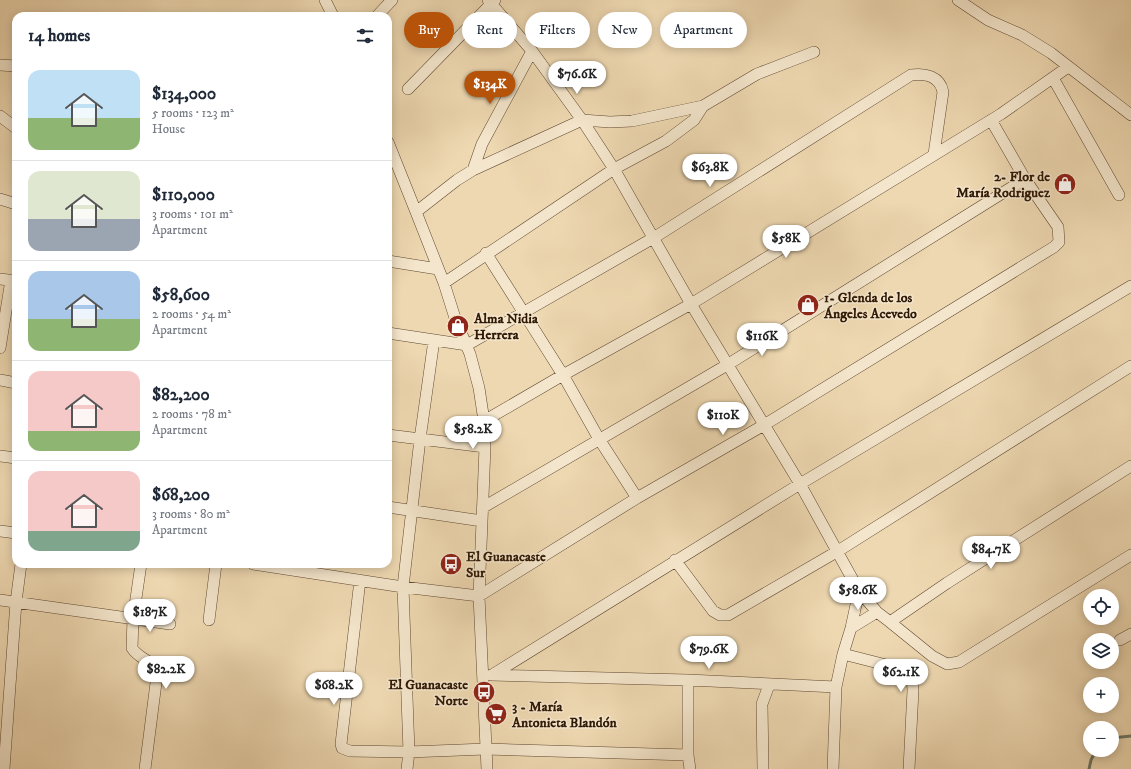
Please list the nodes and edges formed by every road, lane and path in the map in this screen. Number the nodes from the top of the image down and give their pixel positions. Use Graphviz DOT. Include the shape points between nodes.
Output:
graph roads {
  1 [pos="325,0"];
  2 [pos="392,0"];
  3 [pos="958,0"];
  4 [pos="492,1"];
  5 [pos="331,12"];
  6 [pos="381,12"];
  7 [pos="532,52"];
  8 [pos="814,52"];
  9 [pos="0,65"];
  10 [pos="12,66"];
  11 [pos="1068,67"];
  12 [pos="1053,78"];
  13 [pos="408,89"];
  14 [pos="703,106"];
  15 [pos="1131,115"];
  16 [pos="0,116"];
  17 [pos="582,120"];
  18 [pos="991,120"];
  19 [pos="12,125"];
  20 [pos="937,129"];
  21 [pos="952,143"];
  22 [pos="934,154"];
  23 [pos="392,158"];
  24 [pos="614,169"];
  25 [pos="473,170"];
  26 [pos="1025,179"];
  27 [pos="1119,195"];
  28 [pos="0,199"];
  29 [pos="12,203"];
  30 [pos="416,212"];
  31 [pos="654,237"];
  32 [pos="486,254"];
  33 [pos="392,262"];
  34 [pos="438,269"];
  35 [pos="0,279"];
  36 [pos="12,281"];
  37 [pos="444,283"];
  38 [pos="1131,286"];
  39 [pos="12,291"];
  40 [pos="691,304"];
  41 [pos="524,313"];
  42 [pos="392,334"];
  43 [pos="434,340"];
  44 [pos="467,345"];
  45 [pos="0,348"];
  46 [pos="727,365"];
  47 [pos="1131,366"];
  48 [pos="563,375"];
  49 [pos="0,380"];
  50 [pos="12,382"];
  51 [pos="484,421"];
  52 [pos="764,425"];
  53 [pos="392,436"];
  54 [pos="420,439"];
  55 [pos="599,439"];
  56 [pos="484,447"];
  57 [pos="0,456"];
  58 [pos="12,458"];
  59 [pos="1131,466"];
  60 [pos="800,484"];
  61 [pos="637,498"];
  62 [pos="392,508"];
  63 [pos="482,508"];
  64 [pos="413,512"];
  65 [pos="482,521"];
  66 [pos="0,531"];
  67 [pos="12,532"];
  68 [pos="838,551"];
  69 [pos="1131,555"];
  70 [pos="675,560"];
  71 [pos="20,568"];
  72 [pos="140,568"];
  73 [pos="215,568"];
  74 [pos="280,568"];
  75 [pos="360,580"];
  76 [pos="404,587"];
  77 [pos="859,591"];
  78 [pos="479,596"];
  79 [pos="0,600"];
  80 [pos="16,602"];
  81 [pos="877,612"];
  82 [pos="133,619"];
  83 [pos="208,620"];
  84 [pos="890,622"];
  85 [pos="170,624"];
  86 [pos="851,628"];
  87 [pos="1131,634"];
  88 [pos="1120,640"];
  89 [pos="842,654"];
  90 [pos="487,675"];
  91 [pos="688,680"];
  92 [pos="749,683"];
  93 [pos="769,684"];
  94 [pos="836,687"];
  95 [pos="762,704"];
  96 [pos="486,749"];
  97 [pos="409,752"];
  98 [pos="3,755"];
  99 [pos="688,755"];
  100 [pos="4,769"];
  101 [pos="145,769"];
  102 [pos="407,769"];
  103 [pos="487,769"];
  104 [pos="690,769"];
  105 [pos="763,769"];
  106 [pos="833,769"];
  107 [pos="909,769"];
  1 -- 5 [label="street"];
  2 -- 6 [label="street"];
  3 -- 11 [label="street" via="988,20 1022,35"];
  4 -- 7 [label="street"];
  4 -- 13 [label="street"];
  7 -- 17 [label="street"];
  7 -- 25 [label="street" via="482,144"];
  8 -- 14 [label="street" via="757,74"];
  9 -- 10 [label="street"];
  11 -- 12 [label="street"];
  11 -- 15 [label="street"];
  12 -- 18 [label="street"];
  12 -- 27 [label="street"];
  14 -- 17 [label="street" via="632,121"];
  14 -- 24 [label="street" via="694,120 666,141"];
  16 -- 19 [label="street"];
  17 -- 24 [label="street"];
  17 -- 25 [label="street"];
  18 -- 21 [label="street"];
  18 -- 26 [label="street"];
  20 -- 21 [label="street"];
  20 -- 22 [label="street"];
  20 -- 31 [label="street" via="942,86 933,77 923,73 911,75"];
  21 -- 22 [label="street"];
  22 -- 40 [label="street"];
  23 -- 30 [label="street"];
  24 -- 31 [label="street"];
  24 -- 32 [label="street"];
  25 -- 30 [label="street"];
  26 -- 46 [label="street"];
  26 -- 52 [label="street" via="1058,227 1060,242 1054,248"];
  28 -- 29 [label="street"];
  30 -- 34 [label="street"];
  31 -- 40 [label="street"];
  31 -- 41 [label="street"];
  32 -- 37 [label="street"];
  32 -- 41 [label="street"];
  33 -- 34 [label="street"];
  34 -- 37 [label="street"];
  35 -- 36 [label="street"];
  37 -- 44 [label="street"];
  38 -- 60 [label="street"];
  39 -- 45 [label="street"];
  40 -- 46 [label="street"];
  40 -- 48 [label="street"];
  41 -- 44 [label="street"];
  41 -- 48 [label="street"];
  42 -- 43 [label="street"];
  43 -- 44 [label="street"];
  43 -- 54 [label="street"];
  44 -- 51 [label="street" via="480,388"];
  46 -- 52 [label="street"];
  46 -- 55 [label="street"];
  47 -- 68 [label="street"];
  48 -- 51 [label="street"];
  48 -- 55 [label="street"];
  49 -- 50 [label="street"];
  51 -- 56 [label="street"];
  52 -- 60 [label="street"];
  52 -- 61 [label="street"];
  53 -- 54 [label="street"];
  54 -- 56 [label="street"];
  54 -- 64 [label="street"];
  55 -- 61 [label="street"];
  55 -- 63 [label="street"];
  56 -- 63 [label="street"];
  57 -- 58 [label="street"];
  59 -- 84 [label="street" via="947,582"];
  60 -- 68 [label="street"];
  60 -- 70 [label="street"];
  61 -- 78 [label="street"];
  62 -- 64 [label="street"];
  63 -- 65 [label="street"];
  64 -- 65 [label="street"];
  64 -- 76 [label="street"];
  65 -- 78 [label="street"];
  66 -- 67 [label="street"];
  68 -- 70 [label="street" via="728,615 720,615 713,611"];
  68 -- 77 [label="street"];
  69 -- 84 [label="street" via="958,662 947,664 932,656"];
  70 -- 90 [label="street"];
  71 -- 80 [label="street"];
  72 -- 82 [label="street"];
  73 -- 83 [label="street"];
  74 -- 75 [label="street"];
  75 -- 76 [label="street"];
  75 -- 97 [label="street" via="342,748 350,751"];
  76 -- 78 [label="street"];
  76 -- 97 [label="street"];
  77 -- 81 [label="street"];
  77 -- 86 [label="street"];
  78 -- 90 [label="street"];
  79 -- 80 [label="street"];
  80 -- 82 [label="street"];
  80 -- 98 [label="street"];
  81 -- 84 [label="street"];
  81 -- 86 [label="street"];
  82 -- 85 [label="street"];
  82 -- 101 [label="street" via="132,648 134,652 154,664 157,675"];
  86 -- 89 [label="street"];
  87 -- 88 [label="street"];
  89 -- 94 [label="street"];
  89 -- 107 [label="street" via="906,670 912,676"];
  90 -- 91 [label="street"];
  90 -- 96 [label="street"];
  91 -- 92 [label="street"];
  91 -- 99 [label="street"];
  92 -- 93 [label="street"];
  92 -- 95 [label="street"];
  93 -- 94 [label="street"];
  93 -- 95 [label="street"];
  94 -- 106 [label="street"];
  95 -- 105 [label="street"];
  96 -- 97 [label="street"];
  96 -- 99 [label="street"];
  96 -- 103 [label="street"];
  97 -- 102 [label="street"];
  98 -- 100 [label="street"];
  99 -- 104 [label="street"];
}
